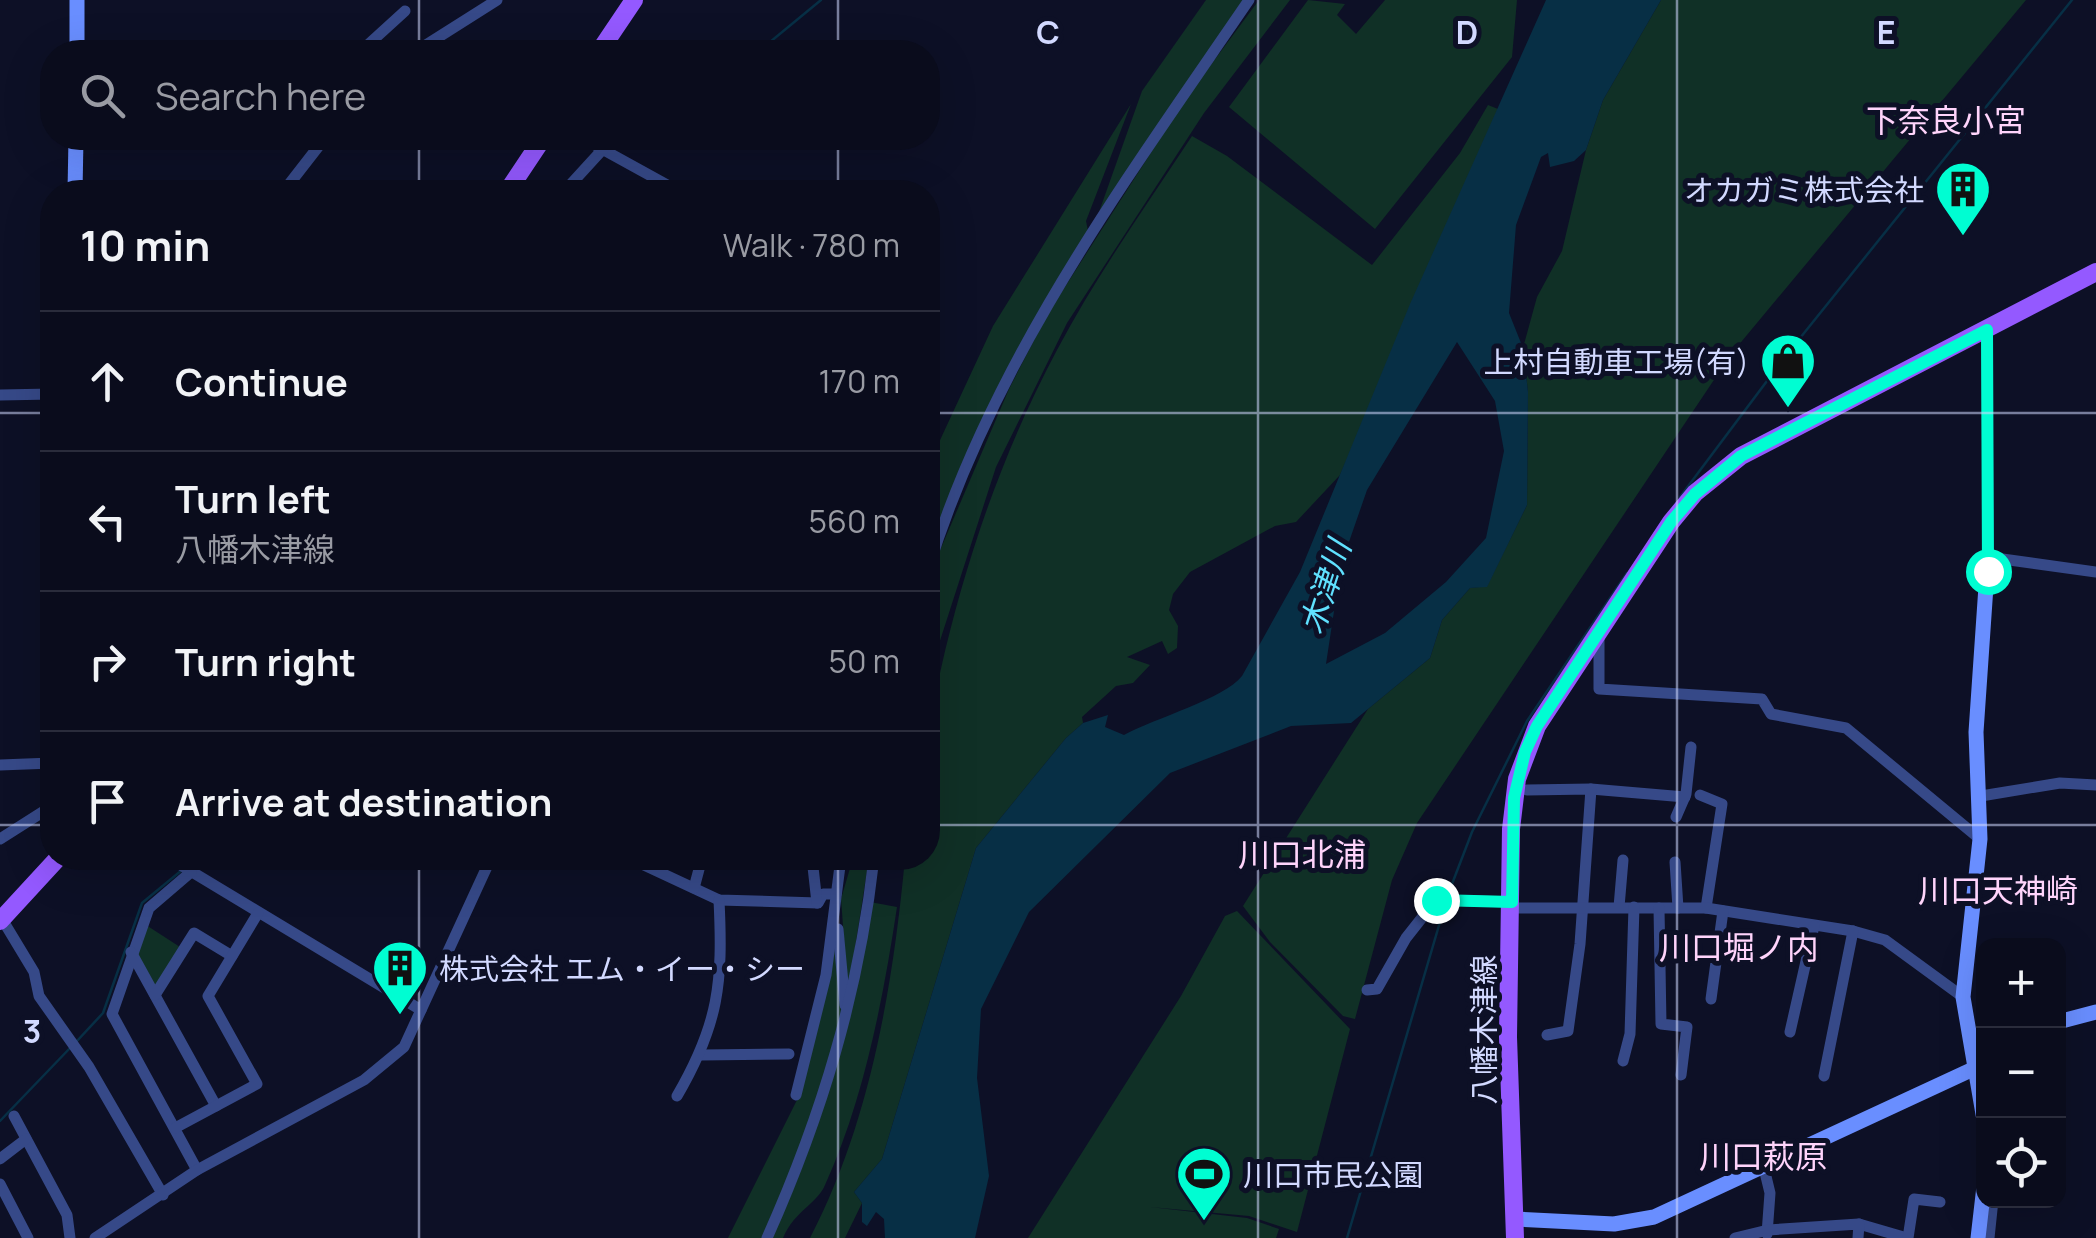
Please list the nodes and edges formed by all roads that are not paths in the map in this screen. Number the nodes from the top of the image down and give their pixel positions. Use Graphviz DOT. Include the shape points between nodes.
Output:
graph roads {
  1 [pos="77,0"];
  2 [pos="497,0"];
  3 [pos="634,0"];
  4 [pos="1249,0"];
  5 [pos="405,10"];
  6 [pos="77,40"];
  7 [pos="373,40"];
  8 [pos="434,40"];
  9 [pos="607,40"];
  10 [pos="76,150"];
  11 [pos="316,150"];
  12 [pos="536,150"];
  13 [pos="602,150"];
  14 [pos="605,150"];
  15 [pos="76,180"];
  16 [pos="292,180"];
  17 [pos="515,180"];
  18 [pos="575,180"];
  19 [pos="659,180"];
  20 [pos="2096,272"];
  21 [pos="1987,330"];
  22 [pos="0,394"];
  23 [pos="40,394"];
  24 [pos="940,540"];
  25 [pos="1988,557"];
  26 [pos="2096,572"];
  27 [pos="1600,630"];
  28 [pos="1691,747"];
  29 [pos="40,763"];
  30 [pos="0,765"];
  31 [pos="2096,785"];
  32 [pos="1591,789"];
  33 [pos="1527,790"];
  34 [pos="1700,794"];
  35 [pos="1686,796"];
  36 [pos="1725,796"];
  37 [pos="1981,796"];
  38 [pos="40,814"];
  39 [pos="1676,817"];
  40 [pos="1980,839"];
  41 [pos="0,840"];
  42 [pos="1623,860"];
  43 [pos="1675,862"];
  44 [pos="47,870"];
  45 [pos="189,870"];
  46 [pos="485,870"];
  47 [pos="654,870"];
  48 [pos="699,870"];
  49 [pos="814,870"];
  50 [pos="841,870"];
  51 [pos="872,870"];
  52 [pos="192,872"];
  53 [pos="694,888"];
  54 [pos="836,894"];
  55 [pos="719,900"];
  56 [pos="818,904"];
  57 [pos="1511,904"];
  58 [pos="1581,907"];
  59 [pos="1619,907"];
  60 [pos="1634,907"];
  61 [pos="1658,908"];
  62 [pos="1678,908"];
  63 [pos="1706,908"];
  64 [pos="1724,911"];
  65 [pos="258,913"];
  66 [pos="1,921"];
  67 [pos="1814,926"];
  68 [pos="1853,931"];
  69 [pos="132,952"];
  70 [pos="232,956"];
  71 [pos="1366,990"];
  72 [pos="156,995"];
  73 [pos="1963,997"];
  74 [pos="1711,1000"];
  75 [pos="421,1010"];
  76 [pos="2096,1012"];
  77 [pos="848,1013"];
  78 [pos="2066,1020"];
  79 [pos="1790,1032"];
  80 [pos="1548,1035"];
  81 [pos="789,1054"];
  82 [pos="701,1055"];
  83 [pos="1976,1058"];
  84 [pos="1622,1062"];
  85 [pos="1976,1068"];
  86 [pos="1682,1075"];
  87 [pos="1824,1076"];
  88 [pos="796,1095"];
  89 [pos="677,1096"];
  90 [pos="216,1106"];
  91 [pos="14,1116"];
  92 [pos="175,1128"];
  93 [pos="26,1139"];
  94 [pos="0,1159"];
  95 [pos="1763,1164"];
  96 [pos="197,1170"];
  97 [pos="0,1184"];
  98 [pos="163,1196"];
  99 [pos="1940,1202"];
  100 [pos="1981,1208"];
  101 [pos="1992,1208"];
  102 [pos="1860,1224"];
  103 [pos="1515,1229"];
  104 [pos="1611,1231"];
  105 [pos="1806,1232"];
  106 [pos="1767,1234"];
  107 [pos="28,1238"];
  108 [pos="70,1238"];
  109 [pos="95,1238"];
  110 [pos="768,1238"];
  111 [pos="1735,1238"];
  112 [pos="1858,1238"];
  113 [pos="1908,1238"];
  114 [pos="1978,1238"];
  115 [pos="1989,1238"];
  1 -- 6 [label="street"];
  2 -- 8 [label="street"];
  3 -- 9 [label="main road"];
  4 -- 24 [label="street" via="1045,308 1000,390"];
  5 -- 7 [label="street"];
  10 -- 15 [label="street"];
  11 -- 16 [label="street"];
  12 -- 17 [label="main road"];
  13 -- 18 [label="street"];
  14 -- 19 [label="street"];
  20 -- 21 [label="main road, 八幡木津線"];
  21 -- 25 [label="street"];
  21 -- 27 [label="main road, 八幡木津線" via="1728,466 1671,522"];
  22 -- 23 [label="street"];
  25 -- 26 [label="street"];
  25 -- 37 [label="street" via="1976,732"];
  27 -- 40 [label="street" via="1599,689 1762,699 1771,714 1846,728"];
  27 -- 57 [label="main road, 八幡木津線" via="1525,752 1514,798"];
  28 -- 35 [label="street"];
  29 -- 30 [label="street"];
  31 -- 37 [label="street" via="2060,783"];
  32 -- 33 [label="street"];
  32 -- 35 [label="street"];
  32 -- 58 [label="street"];
  34 -- 35 [label="street"];
  34 -- 36 [label="street"];
  34 -- 63 [label="street" via="1722,804"];
  35 -- 39 [label="street"];
  37 -- 40 [label="street"];
  38 -- 41 [label="street"];
  40 -- 73 [label="street"];
  42 -- 59 [label="street"];
  43 -- 62 [label="street"];
  44 -- 66 [label="main road"];
  45 -- 52 [label="street"];
  46 -- 75 [label="street"];
  47 -- 53 [label="street"];
  48 -- 53 [label="street"];
  49 -- 56 [label="street"];
  50 -- 54 [label="street"];
  51 -- 77 [label="street"];
  52 -- 65 [label="street"];
  52 -- 69 [label="street" via="149,908"];
  53 -- 55 [label="street"];
  54 -- 56 [label="street" via="823,894"];
  54 -- 77 [label="street"];
  54 -- 88 [label="street" via="826,975"];
  55 -- 56 [label="street"];
  55 -- 82 [label="street" via="718,995"];
  57 -- 58 [label="street"];
  57 -- 71 [label="street" via="1436,900 1377,989"];
  57 -- 103 [label="main road, 八幡木津線"];
  58 -- 59 [label="street"];
  58 -- 80 [label="street" via="1568,1031"];
  59 -- 60 [label="street"];
  60 -- 61 [label="street"];
  60 -- 84 [label="street" via="1630,1034"];
  61 -- 62 [label="street"];
  61 -- 86 [label="street" via="1662,1024 1687,1027"];
  62 -- 63 [label="street"];
  63 -- 64 [label="street"];
  64 -- 67 [label="street"];
  64 -- 74 [label="street"];
  65 -- 70 [label="street"];
  65 -- 75 [label="street"];
  66 -- 98 [label="street"];
  67 -- 68 [label="street"];
  67 -- 79 [label="street"];
  68 -- 73 [label="street" via="1886,940"];
  68 -- 87 [label="street"];
  69 -- 72 [label="street"];
  69 -- 92 [label="street" via="112,1014"];
  70 -- 72 [label="street" via="194,933"];
  70 -- 90 [label="street" via="208,996 257,1084"];
  72 -- 90 [label="street"];
  73 -- 83 [label="street"];
  75 -- 96 [label="street" via="408,1044 376,1072"];
  76 -- 78 [label="street"];
  77 -- 110 [label="street" via="824,1102"];
  81 -- 82 [label="street"];
  82 -- 89 [label="street"];
  85 -- 95 [label="street"];
  90 -- 92 [label="street"];
  91 -- 93 [label="street"];
  92 -- 96 [label="street"];
  93 -- 94 [label="street"];
  93 -- 108 [label="street" via="67,1215"];
  95 -- 104 [label="street"];
  95 -- 106 [label="street" via="1770,1193"];
  96 -- 98 [label="street"];
  97 -- 107 [label="street"];
  98 -- 109 [label="street"];
  99 -- 113 [label="street" via="1914,1199"];
  100 -- 114 [label="street"];
  101 -- 115 [label="street"];
  102 -- 105 [label="street"];
  102 -- 112 [label="street"];
  102 -- 113 [label="street"];
  103 -- 104 [label="street"];
  105 -- 106 [label="street"];
  106 -- 111 [label="street"];
}
